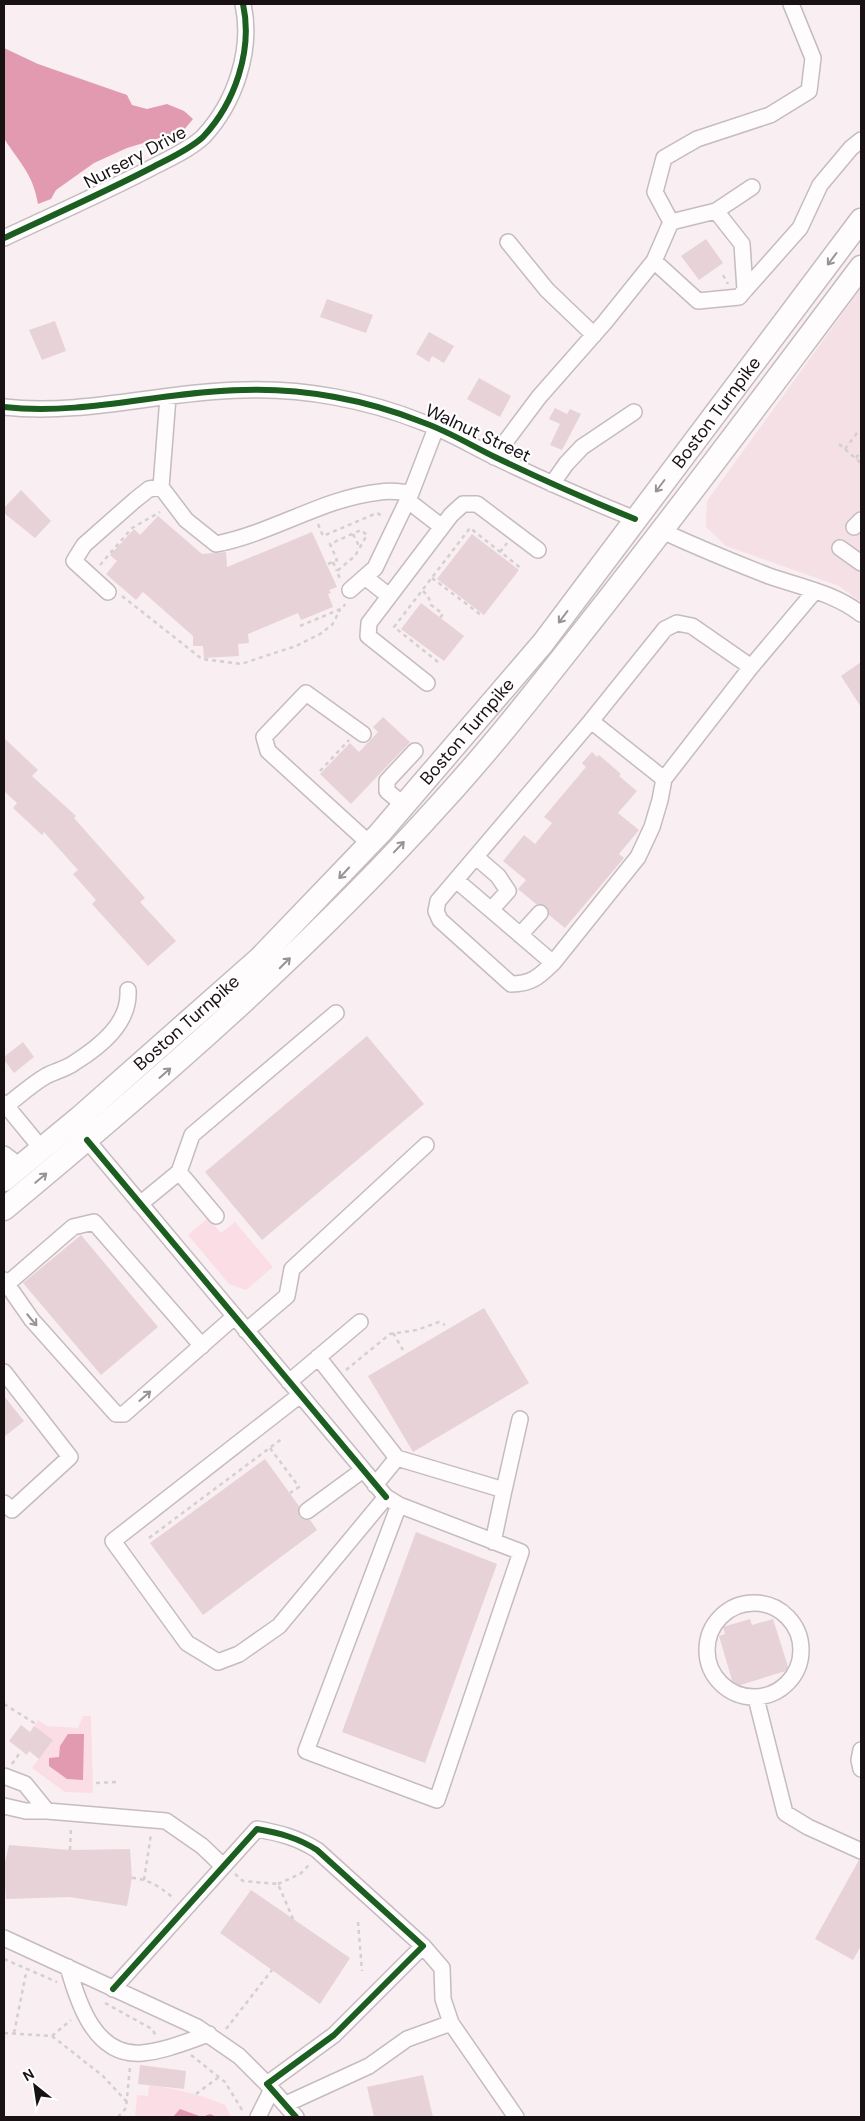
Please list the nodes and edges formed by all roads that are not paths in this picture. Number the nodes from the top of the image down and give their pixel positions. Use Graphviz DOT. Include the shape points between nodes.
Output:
graph roads {
  1 [pos="243,4"];
  2 [pos="791,4"];
  3 [pos="861,140"];
  4 [pos="752,186"];
  5 [pos="716,211"];
  6 [pos="861,220"];
  7 [pos="671,222"];
  8 [pos="4,238"];
  9 [pos="508,242"];
  10 [pos="654,261"];
  11 [pos="861,267"];
  12 [pos="745,290"];
  13 [pos="594,335"];
  14 [pos="168,398"];
  15 [pos="4,407"];
  16 [pos="634,412"];
  17 [pos="436,428"];
  18 [pos="494,457"];
  19 [pos="552,484"];
  20 [pos="162,487"];
  21 [pos="409,497"];
  22 [pos="635,519"];
  23 [pos="442,527"];
  24 [pos="662,531"];
  25 [pos="840,548"];
  26 [pos="538,550"];
  27 [pos="861,563"];
  28 [pos="365,577"];
  29 [pos="815,591"];
  30 [pos="108,592"];
  31 [pos="347,596"];
  32 [pos="389,596"];
  33 [pos="861,614"];
  34 [pos="751,667"];
  35 [pos="427,683"];
  36 [pos="591,721"];
  37 [pos="361,732"];
  38 [pos="415,751"];
  39 [pos="664,779"];
  40 [pos="405,806"];
  41 [pos="370,844"];
  42 [pos="476,856"];
  43 [pos="456,880"];
  44 [pos="490,910"];
  45 [pos="540,913"];
  46 [pos="520,935"];
  47 [pos="553,963"];
  48 [pos="128,990"];
  49 [pos="336,1013"];
  50 [pos="5,1104"];
  51 [pos="87,1140"];
  52 [pos="426,1145"];
  53 [pos="42,1148"];
  54 [pos="9,1167"];
  55 [pos="179,1172"];
  56 [pos="140,1204"];
  57 [pos="4,1209"];
  58 [pos="216,1216"];
  59 [pos="5,1282"];
  60 [pos="234,1317"];
  61 [pos="360,1322"];
  62 [pos="246,1331"];
  63 [pos="202,1346"];
  64 [pos="318,1357"];
  65 [pos="4,1372"];
  66 [pos="289,1382"];
  67 [pos="300,1395"];
  68 [pos="520,1420"];
  69 [pos="397,1458"];
  70 [pos="363,1470"];
  71 [pos="375,1485"];
  72 [pos="504,1490"];
  73 [pos="386,1497"];
  74 [pos="4,1503"];
  75 [pos="399,1505"];
  76 [pos="307,1511"];
  77 [pos="493,1542"];
  78 [pos="756,1698"];
  79 [pos="861,1750"];
  80 [pos="861,1768"];
  81 [pos="4,1776"];
  82 [pos="4,1806"];
  83 [pos="47,1810"];
  84 [pos="861,1851"];
  85 [pos="224,1866"];
  86 [pos="4,1938"];
  87 [pos="423,1946"];
  88 [pos="68,1967"];
  89 [pos="113,1989"];
  90 [pos="451,2022"];
  91 [pos="213,2037"];
  92 [pos="269,2086"];
  93 [pos="286,2104"];
  94 [pos="258,2117"];
  95 [pos="296,2117"];
  96 [pos="516,2117"];
  1 -- 8 [label="street, Nursery Drive" via="245,52 235,87 202,138 123,183"];
  2 -- 7 [label="street" via="813,58 809,92 770,116 697,139 664,158 655,192"];
  3 -- 12 [label="street" via="820,185 800,228"];
  4 -- 5 [label="street"];
  5 -- 7 [label="street"];
  5 -- 12 [label="street" via="742,244"];
  6 -- 22 [label="highway, Boston Turnpike, one-way"];
  7 -- 10 [label="street"];
  9 -- 13 [label="street" via="547,290"];
  10 -- 12 [label="street" via="698,301 739,297"];
  10 -- 13 [label="street"];
  11 -- 24 [label="highway, Boston Turnpike"];
  13 -- 18 [label="street" via="539,397"];
  14 -- 15 [label="street, Walnut Street" via="72,410 36,411"];
  14 -- 17 [label="street, Walnut Street" via="245,390 304,393 386,410"];
  14 -- 20 [label="street"];
  16 -- 19 [label="street" via="582,447"];
  17 -- 18 [label="street, Walnut Street"];
  17 -- 21 [label="street"];
  18 -- 19 [label="street, Walnut Street"];
  19 -- 22 [label="street, Walnut Street"];
  20 -- 21 [label="street" via="186,520 216,544 328,505 380,492"];
  20 -- 30 [label="street" via="149,489 84,544 74,561"];
  21 -- 23 [label="street"];
  21 -- 28 [label="street" via="375,568"];
  22 -- 40 [label="highway, Boston Turnpike, one-way" via="543,643"];
  23 -- 26 [label="street" via="463,504 477,504"];
  23 -- 32 [label="street"];
  24 -- 29 [label="street" via="736,563"];
  51 -- 24 [label="highway, Boston Turnpike, one-way" via="246,1000 438,807 514,720"];
  25 -- 27 [label="street"];
  28 -- 31 [label="street"];
  28 -- 32 [label="street"];
  29 -- 33 [label="street" via="847,603"];
  29 -- 34 [label="street"];
  32 -- 35 [label="street" via="369,623 368,636"];
  34 -- 36 [label="street" via="692,626 677,623 665,629"];
  34 -- 39 [label="street"];
  36 -- 39 [label="street"];
  36 -- 42 [label="street"];
  37 -- 41 [label="street" via="306,693 264,738 268,751"];
  38 -- 40 [label="street" via="387,781 387,791"];
  39 -- 47 [label="street" via="652,827 638,857"];
  40 -- 41 [label="highway, Boston Turnpike"];
  41 -- 53 [label="highway, Boston Turnpike, one-way" via="260,958"];
  42 -- 43 [label="street"];
  42 -- 44 [label="street" via="498,876 508,891"];
  43 -- 44 [label="street"];
  43 -- 47 [label="street" via="438,901 436,911 440,920 511,984 525,984 537,979"];
  44 -- 46 [label="street"];
  45 -- 46 [label="street"];
  46 -- 47 [label="street"];
  48 -- 50 [label="street" via="125,1013 114,1031 74,1064 46,1076"];
  49 -- 55 [label="street" via="192,1135"];
  50 -- 53 [label="street"];
  51 -- 56 [label="street"];
  57 -- 51 [label="highway, Boston Turnpike, one-way"];
  52 -- 62 [label="street" via="292,1269 287,1296"];
  53 -- 54 [label="highway, Boston Turnpike"];
  55 -- 56 [label="street"];
  55 -- 58 [label="street"];
  56 -- 60 [label="street"];
  59 -- 63 [label="street" via="74,1228 94,1222"];
  59 -- 63 [label="street, one-way" via="32,1320 116,1414 124,1414"];
  60 -- 62 [label="street"];
  60 -- 63 [label="street"];
  61 -- 64 [label="street"];
  62 -- 66 [label="street"];
  64 -- 66 [label="street"];
  64 -- 69 [label="street"];
  65 -- 74 [label="street" via="70,1457 12,1510"];
  66 -- 67 [label="street"];
  67 -- 70 [label="street"];
  67 -- 73 [label="street" via="113,1541 187,1643 218,1662 239,1654 279,1626"];
  68 -- 72 [label="street"];
  69 -- 71 [label="street"];
  69 -- 72 [label="street"];
  70 -- 71 [label="street"];
  70 -- 76 [label="street"];
  71 -- 73 [label="street"];
  72 -- 77 [label="street"];
  73 -- 75 [label="street"];
  75 -- 77 [label="street"];
  75 -- 77 [label="street" via="306,1750 437,1800 521,1552"];
  78 -- 78 [label="street" via="778,1690 795,1674 801,1659 801,1642 796,1627 786,1614 756,1602 740,1604 715,1622 706,1650 716,1679 741,1696"];
  78 -- 84 [label="street" via="785,1813"];
  79 -- 80 [label="street"];
  81 -- 83 [label="street" via="25,1784"];
  82 -- 83 [label="street"];
  83 -- 85 [label="street" via="153,1819 173,1826"];
  85 -- 87 [label="street" via="257,1829 301,1840 321,1853"];
  85 -- 89 [label="street"];
  86 -- 88 [label="street"];
  87 -- 90 [label="street" via="442,1968 443,1999"];
  87 -- 92 [label="street" via="334,2035"];
  88 -- 89 [label="street"];
  88 -- 91 [label="street" via="83,2012 101,2038 113,2047 131,2052 157,2051 182,2042"];
  89 -- 91 [label="street"];
  90 -- 93 [label="street" via="407,2039 369,2066"];
  90 -- 96 [label="street"];
  91 -- 92 [label="street" via="246,2062"];
  92 -- 93 [label="street"];
  92 -- 94 [label="street"];
  93 -- 95 [label="street"];
}
